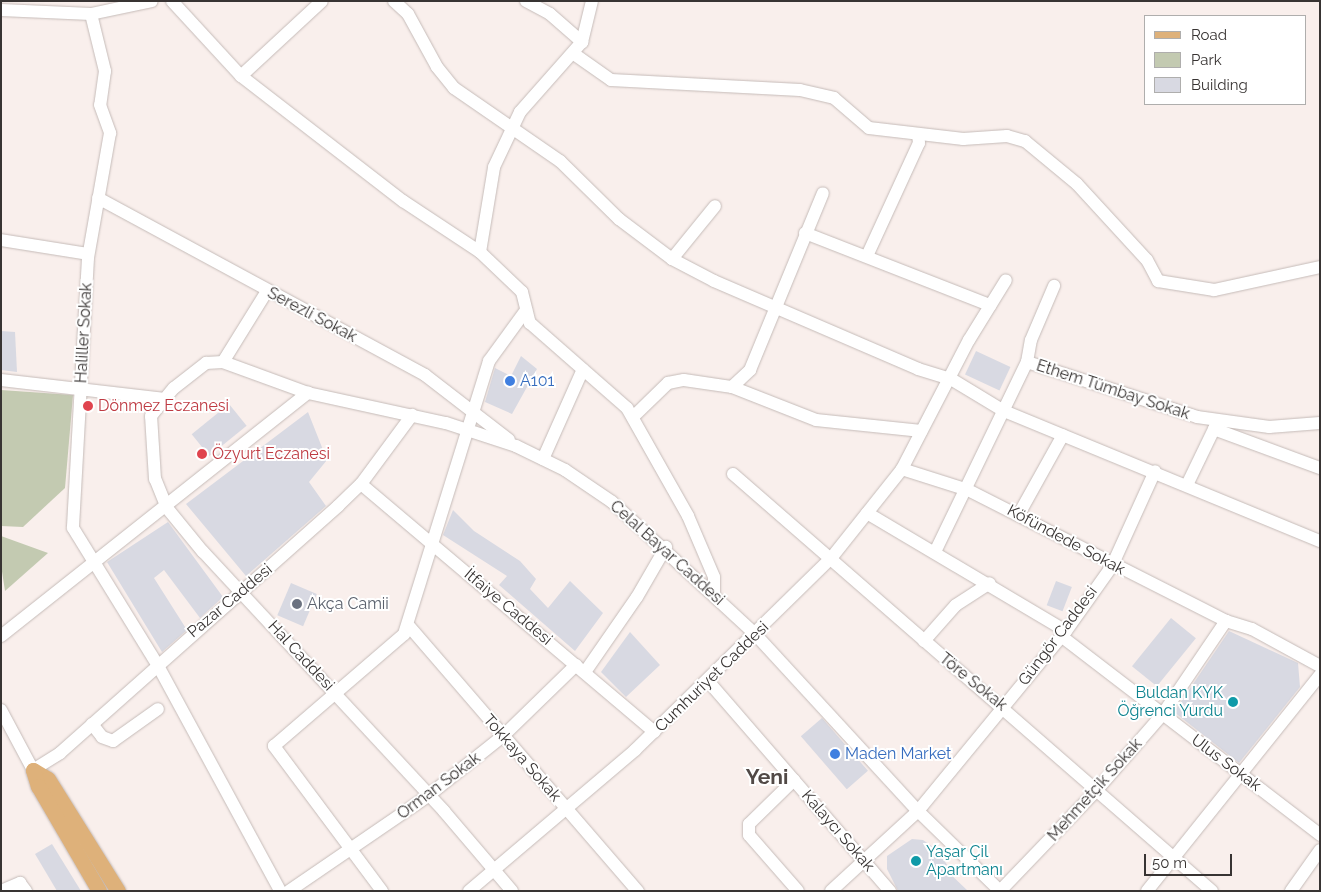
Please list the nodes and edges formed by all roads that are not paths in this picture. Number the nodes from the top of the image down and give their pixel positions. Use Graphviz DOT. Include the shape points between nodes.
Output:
graph roads {
  1 [pos="152,1"];
  2 [pos="172,1"];
  3 [pos="322,1"];
  4 [pos="394,1"];
  5 [pos="526,1"];
  6 [pos="592,1"];
  7 [pos="1,10"];
  8 [pos="91,14"];
  9 [pos="582,42"];
  10 [pos="574,54"];
  11 [pos="241,76"];
  12 [pos="513,128"];
  13 [pos="918,134"];
  14 [pos="823,193"];
  15 [pos="98,198"];
  16 [pos="715,206"];
  17 [pos="805,233"];
  18 [pos="1,240"];
  19 [pos="480,252"];
  20 [pos="88,254"];
  21 [pos="867,256"];
  22 [pos="672,259"];
  23 [pos="1320,267"];
  24 [pos="1006,280"];
  25 [pos="1054,286"];
  26 [pos="267,291"];
  27 [pos="990,305"];
  28 [pos="774,307"];
  29 [pos="526,310"];
  30 [pos="223,362"];
  31 [pos="1028,362"];
  32 [pos="583,369"];
  33 [pos="951,379"];
  34 [pos="1,380"];
  35 [pos="732,387"];
  36 [pos="80,390"];
  37 [pos="308,394"];
  38 [pos="164,400"];
  39 [pos="473,411"];
  40 [pos="1004,411"];
  41 [pos="412,415"];
  42 [pos="633,417"];
  43 [pos="1320,423"];
  44 [pos="1216,425"];
  45 [pos="468,430"];
  46 [pos="921,431"];
  47 [pos="1063,435"];
  48 [pos="516,446"];
  49 [pos="543,459"];
  50 [pos="1320,468"];
  51 [pos="902,469"];
  52 [pos="1155,471"];
  53 [pos="733,474"];
  54 [pos="360,484"];
  55 [pos="1187,484"];
  56 [pos="968,490"];
  57 [pos="167,508"];
  58 [pos="867,513"];
  59 [pos="1019,514"];
  60 [pos="431,541"];
  61 [pos="1320,541"];
  62 [pos="666,547"];
  63 [pos="935,552"];
  64 [pos="832,557"];
  65 [pos="90,562"];
  66 [pos="1112,566"];
  67 [pos="990,582"];
  68 [pos="240,592"];
  69 [pos="714,594"];
  70 [pos="1226,621"];
  71 [pos="408,625"];
  72 [pos="1064,633"];
  73 [pos="756,635"];
  74 [pos="1,636"];
  75 [pos="924,641"];
  76 [pos="157,664"];
  77 [pos="1320,666"];
  78 [pos="580,669"];
  79 [pos="1320,675"];
  80 [pos="708,681"];
  81 [pos="336,694"];
  82 [pos="1004,706"];
  83 [pos="158,709"];
  84 [pos="1,710"];
  85 [pos="1162,715"];
  86 [pos="92,724"];
  87 [pos="654,732"];
  88 [pos="504,736"];
  89 [pos="33,770"];
  90 [pos="1242,775"];
  91 [pos="794,780"];
  92 [pos="1095,792"];
  93 [pos="429,796"];
  94 [pos="566,809"];
  95 [pos="918,810"];
  96 [pos="1320,834"];
  97 [pos="353,850"];
  98 [pos="1320,850"];
  99 [pos="1175,859"];
  100 [pos="864,860"];
  101 [pos="494,870"];
  102 [pos="1,891"];
  103 [pos="26,891"];
  104 [pos="99,891"];
  105 [pos="118,891"];
  106 [pos="280,891"];
  107 [pos="290,891"];
  108 [pos="382,891"];
  109 [pos="469,891"];
  110 [pos="512,891"];
  111 [pos="638,891"];
  112 [pos="798,891"];
  113 [pos="831,891"];
  114 [pos="890,891"];
  115 [pos="1000,891"];
  116 [pos="1148,891"];
  117 [pos="1212,891"];
  118 [pos="1291,891"];
  1 -- 8 [label="street"];
  2 -- 11 [label="street"];
  3 -- 11 [label="street"];
  4 -- 12 [label="street" via="408,14 437,67 454,88"];
  5 -- 9 [label="street" via="550,14"];
  6 -- 9 [label="street"];
  7 -- 8 [label="street"];
  8 -- 15 [label="street, Haliller Sokak" via="105,71 100,105 110,132"];
  9 -- 10 [label="street"];
  10 -- 12 [label="street" via="520,112"];
  10 -- 13 [label="street" via="611,80 800,90 834,98 869,128"];
  11 -- 19 [label="street" via="403,201"];
  12 -- 19 [label="street" via="494,167"];
  12 -- 22 [label="street" via="560,161 619,219"];
  13 -- 21 [label="street" via="918,143"];
  13 -- 23 [label="street" via="963,139 1007,136 1025,141 1077,184 1147,260 1158,281 1214,290"];
  14 -- 17 [label="street"];
  15 -- 20 [label="street, Haliller Sokak"];
  15 -- 26 [label="street, Serezli Sokak"];
  16 -- 22 [label="street"];
  17 -- 21 [label="street"];
  17 -- 28 [label="street"];
  18 -- 20 [label="street"];
  19 -- 29 [label="street" via="522,292"];
  20 -- 36 [label="street, Haliller Sokak"];
  21 -- 27 [label="street"];
  22 -- 28 [label="street"];
  24 -- 27 [label="street, Cumhuriyet Caddesi"];
  25 -- 31 [label="street" via="1031,340"];
  26 -- 30 [label="street"];
  26 -- 39 [label="street, Serezli Sokak" via="425,376"];
  27 -- 33 [label="street, Cumhuriyet Caddesi"];
  28 -- 33 [label="street"];
  28 -- 35 [label="street" via="750,370"];
  29 -- 32 [label="street" via="530,323"];
  29 -- 39 [label="street" via="489,361"];
  30 -- 37 [label="street, Celal Bayar Caddesi"];
  30 -- 38 [label="street" via="206,363"];
  31 -- 40 [label="street, Ethem Tümbay Sokak"];
  31 -- 44 [label="street, Ethem Tümbay Sokak"];
  32 -- 42 [label="street" via="612,391"];
  32 -- 49 [label="street"];
  33 -- 40 [label="street"];
  33 -- 46 [label="street, Cumhuriyet Caddesi"];
  34 -- 36 [label="street"];
  35 -- 42 [label="street" via="684,380 668,383"];
  35 -- 46 [label="street" via="816,420"];
  36 -- 38 [label="street"];
  36 -- 65 [label="street, Haliller Sokak" via="72,516 73,528"];
  37 -- 41 [label="street, Celal Bayar Caddesi"];
  37 -- 57 [label="street"];
  38 -- 57 [label="street, Hal Caddesi" via="151,416 150,449 155,479"];
  39 -- 45 [label="street"];
  39 -- 48 [label="street, Serezli Sokak"];
  40 -- 47 [label="street"];
  40 -- 56 [label="street, Ethem Tümbay Sokak"];
  41 -- 45 [label="street, Celal Bayar Caddesi"];
  41 -- 54 [label="street, Pazar Caddesi"];
  42 -- 69 [label="street" via="688,516 714,577"];
  43 -- 44 [label="street, Ethem Tümbay Sokak" via="1269,427"];
  44 -- 50 [label="street"];
  44 -- 55 [label="street"];
  45 -- 48 [label="street, Celal Bayar Caddesi"];
  45 -- 60 [label="street"];
  46 -- 51 [label="street, Cumhuriyet Caddesi"];
  47 -- 52 [label="street"];
  47 -- 59 [label="street"];
  48 -- 49 [label="street, Celal Bayar Caddesi"];
  49 -- 62 [label="street, Celal Bayar Caddesi" via="612,502"];
  51 -- 56 [label="street, Köfündede Sokak"];
  51 -- 58 [label="street, Cumhuriyet Caddesi"];
  52 -- 55 [label="street"];
  52 -- 66 [label="street, Güngör Caddesi"];
  53 -- 64 [label="street, Töre Sokak"];
  54 -- 60 [label="street, İtfaiye Caddesi"];
  54 -- 68 [label="street, Pazar Caddesi" via="296,546"];
  55 -- 61 [label="street"];
  56 -- 59 [label="street, Köfündede Sokak"];
  56 -- 63 [label="street, Ethem Tümbay Sokak"];
  57 -- 65 [label="street"];
  57 -- 68 [label="street, Hal Caddesi"];
  58 -- 63 [label="street, Ulus Sokak"];
  58 -- 64 [label="street, Cumhuriyet Caddesi"];
  59 -- 66 [label="street, Köfündede Sokak"];
  60 -- 71 [label="street"];
  60 -- 78 [label="street, İtfaiye Caddesi"];
  62 -- 69 [label="street, Celal Bayar Caddesi"];
  62 -- 78 [label="street, Orman Sokak" via="637,597"];
  63 -- 67 [label="street, Ulus Sokak"];
  64 -- 73 [label="street, Cumhuriyet Caddesi"];
  64 -- 75 [label="street, Töre Sokak"];
  65 -- 74 [label="street"];
  65 -- 76 [label="street, Haliller Sokak"];
  66 -- 70 [label="street, Köfündede Sokak"];
  66 -- 72 [label="street, Güngör Caddesi"];
  67 -- 72 [label="street, Ulus Sokak"];
  67 -- 75 [label="street" via="956,605"];
  68 -- 76 [label="street, Pazar Caddesi"];
  68 -- 81 [label="street, Hal Caddesi"];
  69 -- 73 [label="street, Celal Bayar Caddesi"];
  70 -- 77 [label="street" via="1252,629"];
  70 -- 85 [label="street, Mehmetçik Sokak"];
  71 -- 81 [label="street" via="404,634"];
  71 -- 88 [label="street, Tokkaya Sokak"];
  72 -- 82 [label="street, Güngör Caddesi"];
  72 -- 85 [label="street, Ulus Sokak"];
  73 -- 80 [label="street, Cumhuriyet Caddesi"];
  73 -- 95 [label="street, Celal Bayar Caddesi"];
  75 -- 82 [label="street, Töre Sokak"];
  76 -- 86 [label="street, Pazar Caddesi"];
  76 -- 106 [label="street, Haliller Sokak"];
  78 -- 87 [label="street, İtfaiye Caddesi"];
  78 -- 88 [label="street, Orman Sokak"];
  79 -- 90 [label="street" via="1264,741"];
  80 -- 87 [label="street, Cumhuriyet Caddesi"];
  80 -- 91 [label="street, Kalaycı Sokak"];
  81 -- 93 [label="street, Hal Caddesi"];
  81 -- 97 [label="street" via="274,746"];
  82 -- 92 [label="street, Töre Sokak"];
  82 -- 95 [label="street, Güngör Caddesi"];
  83 -- 86 [label="street" via="113,741 102,737"];
  84 -- 89 [label="street"];
  85 -- 90 [label="street, Ulus Sokak"];
  85 -- 92 [label="street, Mehmetçik Sokak"];
  86 -- 89 [label="street, Pazar Caddesi"];
  87 -- 94 [label="street, Cumhuriyet Caddesi"];
  88 -- 93 [label="street, Orman Sokak"];
  88 -- 94 [label="street, Tokkaya Sokak"];
  89 -- 104 [label="main road" via="38,786"];
  89 -- 105 [label="main road" via="48,779"];
  90 -- 96 [label="street, Ulus Sokak"];
  90 -- 99 [label="street"];
  91 -- 100 [label="street, Kalaycı Sokak"];
  91 -- 112 [label="street" via="749,824 749,836"];
  92 -- 99 [label="street, Töre Sokak"];
  92 -- 115 [label="street, Mehmetçik Sokak"];
  93 -- 97 [label="street, Orman Sokak"];
  93 -- 101 [label="street, Hal Caddesi"];
  94 -- 101 [label="street, Cumhuriyet Caddesi"];
  94 -- 111 [label="street, Tokkaya Sokak"];
  95 -- 100 [label="street, Güngör Caddesi"];
  95 -- 115 [label="street, Celal Bayar Caddesi"];
  97 -- 107 [label="street, Orman Sokak"];
  97 -- 108 [label="street"];
  98 -- 118 [label="street"];
  99 -- 116 [label="street"];
  99 -- 117 [label="street, Töre Sokak"];
  100 -- 113 [label="street, Güngör Caddesi"];
  100 -- 114 [label="street, Kalaycı Sokak"];
  101 -- 109 [label="street, Cumhuriyet Caddesi"];
  101 -- 110 [label="street, Hal Caddesi"];
  102 -- 103 [label="street" via="20,882"];
}
